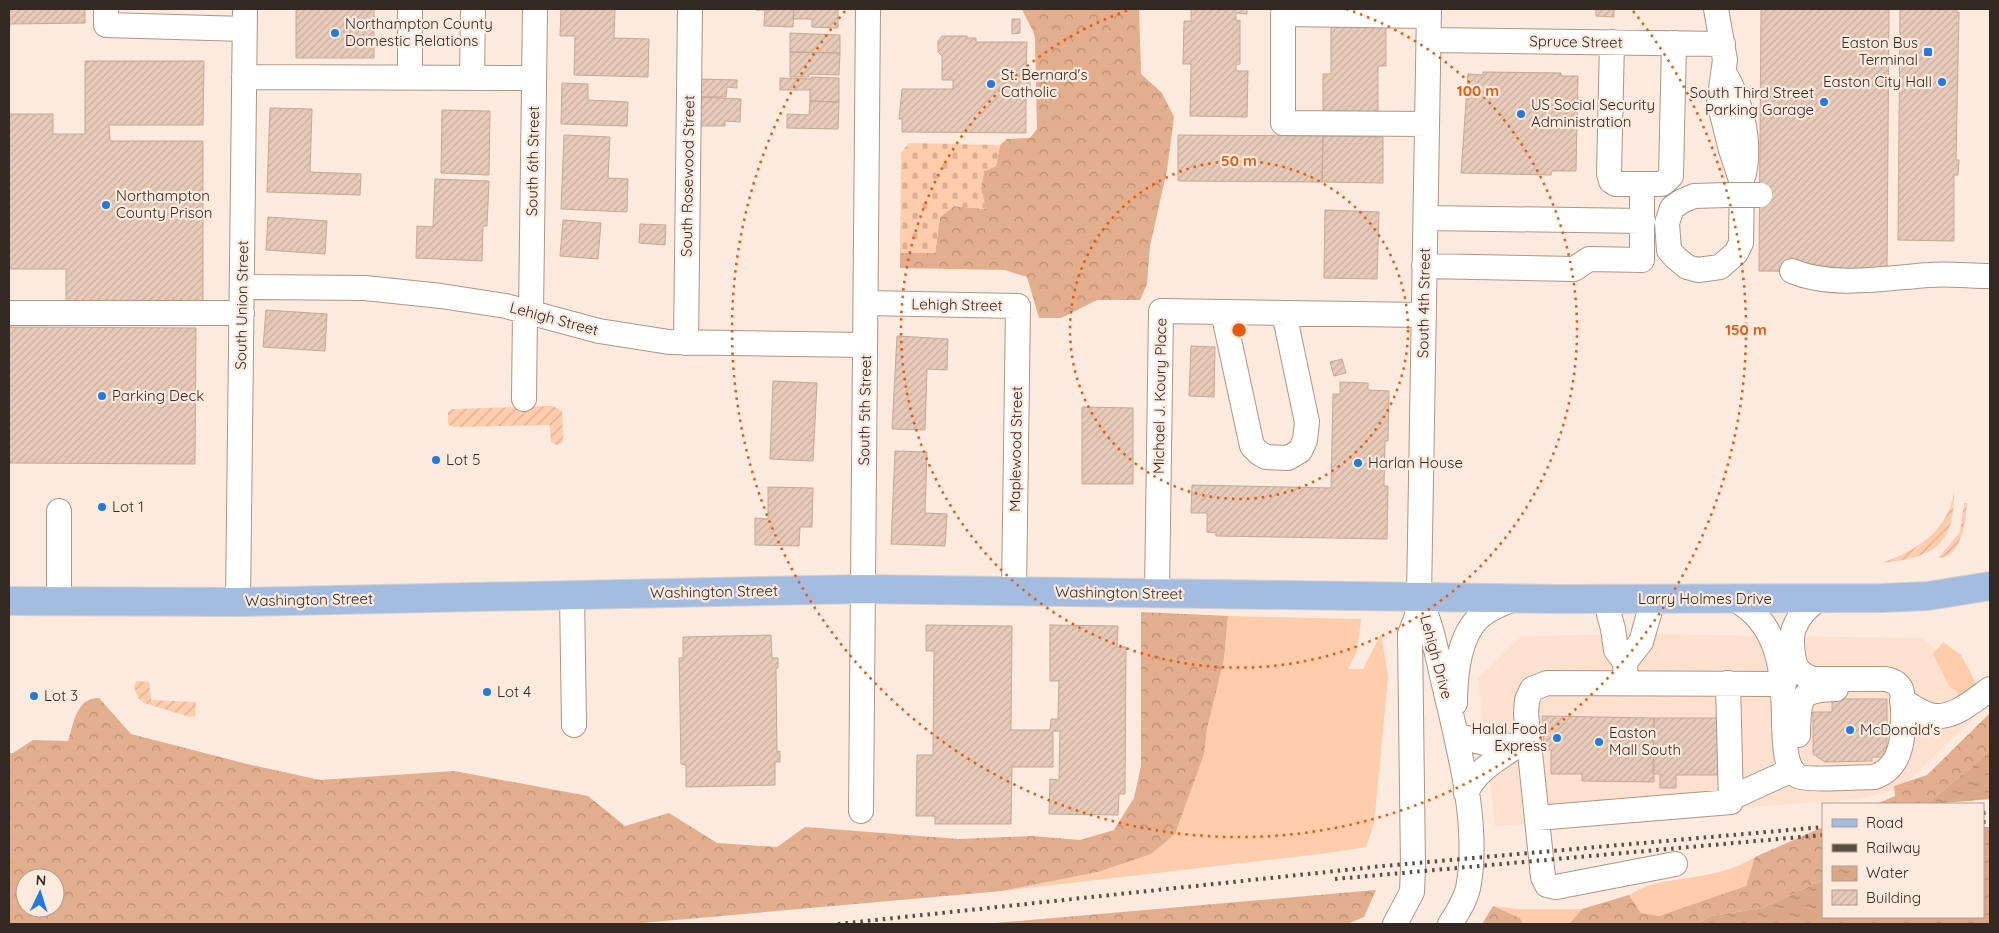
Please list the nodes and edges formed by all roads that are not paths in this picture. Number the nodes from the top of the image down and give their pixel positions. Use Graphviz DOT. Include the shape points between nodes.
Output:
graph roads {
  1 [pos="106,9"];
  2 [pos="410,9"];
  3 [pos="473,9"];
  4 [pos="535,9"];
  5 [pos="690,9"];
  6 [pos="868,9"];
  7 [pos="1716,9"];
  8 [pos="1429,12"];
  9 [pos="245,19"];
  10 [pos="1429,40"];
  11 [pos="1612,42"];
  12 [pos="1674,43"];
  13 [pos="1723,44"];
  14 [pos="244,77"];
  15 [pos="410,77"];
  16 [pos="472,78"];
  17 [pos="534,78"];
  18 [pos="1427,124"];
  19 [pos="1642,184"];
  20 [pos="1743,191"];
  21 [pos="1426,218"];
  22 [pos="1642,221"];
  23 [pos="1424,266"];
  24 [pos="1792,271"];
  25 [pos="1990,276"];
  26 [pos="243,287"];
  27 [pos="866,303"];
  28 [pos="1018,306"];
  29 [pos="528,312"];
  30 [pos="1223,312"];
  31 [pos="9,313"];
  32 [pos="242,313"];
  33 [pos="1284,313"];
  34 [pos="1424,315"];
  35 [pos="686,343"];
  36 [pos="865,345"];
  37 [pos="524,399"];
  38 [pos="59,511"];
  39 [pos="1990,586"];
  40 [pos="863,588"];
  41 [pos="1014,591"];
  42 [pos="1157,593"];
  43 [pos="572,595"];
  44 [pos="1418,597"];
  45 [pos="1514,599"];
  46 [pos="1605,599"];
  47 [pos="1734,599"];
  48 [pos="1818,599"];
  49 [pos="1653,600"];
  50 [pos="9,601"];
  51 [pos="59,601"];
  52 [pos="238,602"];
  53 [pos="1626,672"];
  54 [pos="1728,683"];
  55 [pos="1784,684"];
  56 [pos="1990,688"];
  57 [pos="1901,695"];
  58 [pos="574,725"];
  59 [pos="1456,735"];
  60 [pos="1523,745"];
  61 [pos="1792,770"];
  62 [pos="1828,778"];
  63 [pos="1466,793"];
  64 [pos="1731,798"];
  65 [pos="861,811"];
  66 [pos="1537,818"];
  67 [pos="1675,864"];
  68 [pos="1395,924"];
  69 [pos="1450,924"];
  1 -- 9 [label="street" via="106,25"];
  2 -- 15 [label="street"];
  3 -- 16 [label="street"];
  4 -- 17 [label="street, South 6th Street"];
  5 -- 35 [label="street, South Rosewood Street"];
  6 -- 27 [label="street, South 5th Street"];
  7 -- 13 [label="street"];
  8 -- 10 [label="street, South 4th Street"];
  8 -- 18 [label="street" via="1283,14 1283,123"];
  9 -- 14 [label="street, South Union Street"];
  10 -- 11 [label="street, Spruce Street"];
  10 -- 18 [label="street, South 4th Street"];
  11 -- 12 [label="street, Spruce Street"];
  11 -- 19 [label="street" via="1609,174 1616,184"];
  12 -- 13 [label="street, Spruce Street"];
  12 -- 19 [label="street" via="1672,176 1662,184"];
  13 -- 20 [label="street" via="1724,72 1719,102"];
  14 -- 15 [label="street"];
  14 -- 26 [label="street, South Union Street"];
  15 -- 16 [label="street"];
  16 -- 17 [label="street"];
  17 -- 29 [label="street, South 6th Street"];
  18 -- 21 [label="street, South 4th Street"];
  19 -- 22 [label="street"];
  21 -- 22 [label="street"];
  21 -- 23 [label="street, South 4th Street"];
  22 -- 23 [label="street" via="1642,260 1589,260 1574,269"];
  23 -- 34 [label="street, South 4th Street"];
  24 -- 25 [label="street" via="1808,278 1849,280 1931,275"];
  26 -- 29 [label="street, Lehigh Street" via="384,290 475,300"];
  26 -- 32 [label="street, South Union Street"];
  27 -- 28 [label="street, Lehigh Street"];
  27 -- 36 [label="street, South 5th Street"];
  28 -- 41 [label="street, Maplewood Street"];
  29 -- 35 [label="street, Lehigh Street" via="599,331"];
  29 -- 37 [label="street, South 6th Street"];
  30 -- 33 [label="street, Michael J. Koury Place"];
  30 -- 33 [label="street" via="1252,446 1266,457 1288,458 1300,451 1307,431"];
  30 -- 42 [label="street, Michael J. Koury Place" via="1161,311"];
  31 -- 32 [label="street"];
  32 -- 52 [label="street, South Union Street"];
  33 -- 34 [label="street, Michael J. Koury Place"];
  34 -- 44 [label="street, South 4th Street"];
  35 -- 36 [label="street, Lehigh Street"];
  36 -- 40 [label="street, South 5th Street"];
  38 -- 51 [label="street"];
  39 -- 48 [label="main road, Larry Holmes Drive" via="1928,596"];
  40 -- 41 [label="main road, Washington Street"];
  40 -- 43 [label="main road, Washington Street"];
  40 -- 65 [label="street, South 5th Street"];
  41 -- 42 [label="main road, Washington Street"];
  42 -- 44 [label="main road, Washington Street"];
  43 -- 52 [label="main road, Washington Street"];
  43 -- 58 [label="street"];
  44 -- 45 [label="main road, Larry Holmes Drive"];
  44 -- 59 [label="street, Lehigh Drive" via="1428,617"];
  44 -- 68 [label="street, Lehigh Drive" via="1417,616 1410,634 1412,889"];
  45 -- 46 [label="main road, Larry Holmes Drive"];
  45 -- 59 [label="street" via="1481,616 1470,630 1463,647 1456,686"];
  46 -- 49 [label="main road, Larry Holmes Drive"];
  46 -- 53 [label="street" via="1616,650"];
  47 -- 48 [label="main road, Larry Holmes Drive"];
  47 -- 49 [label="main road, Larry Holmes Drive"];
  47 -- 55 [label="street" via="1757,614 1773,641"];
  48 -- 57 [label="street" via="1803,612 1794,628 1793,658 1797,669 1814,679 1893,681"];
  49 -- 53 [label="street" via="1641,642"];
  50 -- 51 [label="main road, Washington Street"];
  51 -- 52 [label="main road, Washington Street"];
  53 -- 54 [label="street"];
  53 -- 60 [label="street" via="1539,685 1532,689 1527,700"];
  54 -- 55 [label="street"];
  54 -- 64 [label="street"];
  55 -- 61 [label="street" via="1785,756"];
  56 -- 57 [label="street" via="1959,710 1943,716 1929,715"];
  57 -- 62 [label="street" via="1904,731 1902,743 1889,769 1874,777"];
  57 -- 62 [label="street" via="1817,690 1806,695 1798,715 1798,754 1813,771"];
  59 -- 60 [label="street" via="1486,744"];
  59 -- 63 [label="street, Lehigh Drive"];
  60 -- 63 [label="street" via="1481,770"];
  60 -- 66 [label="street"];
  61 -- 62 [label="street" via="1803,778"];
  61 -- 64 [label="street"];
  63 -- 69 [label="street, Lehigh Drive" via="1472,851 1469,885"];
  64 -- 66 [label="street" via="1731,802"];
  66 -- 67 [label="street" via="1543,877 1547,885 1556,887"];
}
